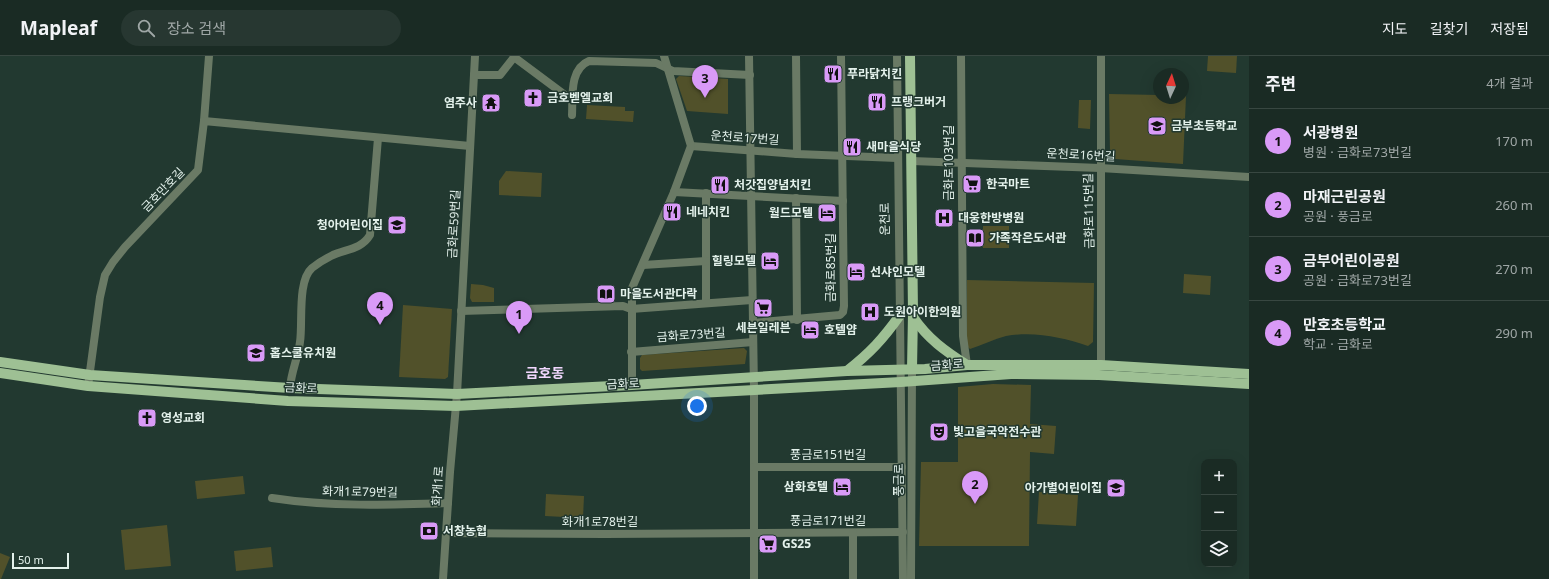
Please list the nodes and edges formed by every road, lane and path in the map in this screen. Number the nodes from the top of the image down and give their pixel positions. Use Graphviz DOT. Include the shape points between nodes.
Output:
graph roads {
  1 [pos="209,56"];
  2 [pos="475,56"];
  3 [pos="664,56"];
  4 [pos="749,56"];
  5 [pos="796,56"];
  6 [pos="841,56"];
  7 [pos="897,56"];
  8 [pos="910,56"];
  9 [pos="960,56"];
  10 [pos="1101,56"];
  11 [pos="514,57"];
  12 [pos="667,68"];
  13 [pos="474,75"];
  14 [pos="750,75"];
  15 [pos="573,101"];
  16 [pos="572,115"];
  17 [pos="204,121"];
  18 [pos="378,138"];
  19 [pos="470,146"];
  20 [pos="691,146"];
  21 [pos="750,151"];
  22 [pos="797,154"];
  23 [pos="843,155"];
  24 [pos="897,158"];
  25 [pos="912,161"];
  26 [pos="961,163"];
  27 [pos="1100,168"];
  28 [pos="1249,177"];
  29 [pos="674,192"];
  30 [pos="706,194"];
  31 [pos="752,196"];
  32 [pos="796,198"];
  33 [pos="843,201"];
  34 [pos="706,261"];
  35 [pos="643,265"];
  36 [pos="752,300"];
  37 [pos="706,303"];
  38 [pos="631,309"];
  39 [pos="462,311"];
  40 [pos="900,315"];
  41 [pos="913,317"];
  42 [pos="797,320"];
  43 [pos="752,323"];
  44 [pos="753,342"];
  45 [pos="631,352"];
  46 [pos="0,362"];
  47 [pos="967,365"];
  48 [pos="1101,365"];
  49 [pos="900,369"];
  50 [pos="912,369"];
  51 [pos="847,371"];
  52 [pos="0,373"];
  53 [pos="1249,374"];
  54 [pos="90,375"];
  55 [pos="753,376"];
  56 [pos="912,381"];
  57 [pos="901,382"];
  58 [pos="1249,384"];
  59 [pos="632,385"];
  60 [pos="88,386"];
  61 [pos="290,388"];
  62 [pos="754,390"];
  63 [pos="458,394"];
  64 [pos="456,406"];
  65 [pos="754,467"];
  66 [pos="902,467"];
  67 [pos="272,498"];
  68 [pos="448,503"];
  69 [pos="902,532"];
  70 [pos="754,533"];
  71 [pos="853,533"];
  72 [pos="446,534"];
  73 [pos="443,579"];
  74 [pos="754,579"];
  75 [pos="853,579"];
  76 [pos="903,579"];
  77 [pos="911,579"];
  1 -- 17 [label="street, 금호만호길"];
  2 -- 13 [label="street, 금화로59번길"];
  3 -- 12 [label="street"];
  4 -- 14 [label="street"];
  5 -- 22 [label="street, 운천로17번길"];
  6 -- 23 [label="street"];
  7 -- 24 [label="street, 운천로"];
  8 -- 25 [label="main road"];
  9 -- 26 [label="street, 금화로103번길"];
  10 -- 27 [label="street, 금화로115번길"];
  11 -- 13 [label="street" via="500,75"];
  11 -- 15 [label="street"];
  12 -- 14 [label="street" via="673,71"];
  12 -- 15 [label="street" via="656,63 589,61 582,65 575,78"];
  12 -- 20 [label="street"];
  13 -- 19 [label="street, 금화로59번길"];
  14 -- 21 [label="street"];
  15 -- 16 [label="street"];
  17 -- 18 [label="street"];
  17 -- 54 [label="street, 금호만호길" via="198,170 125,247 105,275"];
  18 -- 19 [label="street"];
  18 -- 61 [label="street" via="370,235 361,245 330,256 311,269 303,290 300,343 291,374"];
  19 -- 39 [label="street, 금화로59번길"];
  20 -- 21 [label="street, 운천로17번길"];
  20 -- 29 [label="street"];
  21 -- 22 [label="street, 운천로17번길"];
  21 -- 31 [label="street"];
  22 -- 23 [label="street, 운천로17번길"];
  23 -- 24 [label="street, 운천로17번길"];
  23 -- 33 [label="street, 금화로85번길"];
  24 -- 40 [label="street, 운천로"];
  25 -- 26 [label="street, 운천로16번길"];
  25 -- 41 [label="main road"];
  26 -- 27 [label="street, 운천로16번길"];
  26 -- 47 [label="street, 금화로103번길" via="963,336"];
  27 -- 28 [label="street, 운천로16번길"];
  27 -- 48 [label="street, 금화로115번길"];
  29 -- 30 [label="street"];
  29 -- 35 [label="street"];
  30 -- 31 [label="street"];
  30 -- 34 [label="street"];
  31 -- 32 [label="street"];
  31 -- 36 [label="street"];
  32 -- 33 [label="street"];
  32 -- 42 [label="street"];
  33 -- 42 [label="street, 금화로85번길" via="843,312 840,315"];
  34 -- 35 [label="street"];
  34 -- 37 [label="street"];
  35 -- 38 [label="street" via="632,288"];
  36 -- 37 [label="street"];
  36 -- 43 [label="street"];
  37 -- 38 [label="street"];
  38 -- 39 [label="street" via="623,306"];
  38 -- 45 [label="street"];
  39 -- 63 [label="street, 금화로59번길"];
  40 -- 49 [label="street, 운천로"];
  40 -- 51 [label="main road" via="883,339"];
  41 -- 47 [label="main road" via="938,346"];
  41 -- 50 [label="main road"];
  42 -- 43 [label="street, 금화로85번길"];
  43 -- 44 [label="street"];
  44 -- 45 [label="street, 금화로73번길"];
  44 -- 55 [label="street"];
  45 -- 59 [label="street"];
  46 -- 54 [label="main road, 금화로"];
  47 -- 48 [label="main road, 금화로"];
  47 -- 50 [label="main road, 금화로"];
  48 -- 53 [label="main road, 금화로"];
  49 -- 50 [label="main road, 금화로"];
  49 -- 51 [label="main road, 금화로"];
  49 -- 57 [label="street, 운천로"];
  50 -- 56 [label="street"];
  51 -- 55 [label="main road, 금화로"];
  52 -- 60 [label="main road, 금화로"];
  54 -- 60 [label="street, 금호만호길"];
  54 -- 61 [label="main road, 금화로"];
  55 -- 59 [label="main road, 금화로"];
  55 -- 62 [label="street"];
  56 -- 57 [label="main road, 금화로"];
  56 -- 58 [label="main road, 금화로" via="1011,374 1099,375"];
  56 -- 77 [label="street, 풍금로"];
  57 -- 62 [label="main road, 금화로"];
  57 -- 66 [label="street, 풍금로"];
  59 -- 63 [label="main road, 금화로"];
  60 -- 64 [label="main road, 금화로" via="288,401"];
  61 -- 63 [label="main road, 금화로"];
  62 -- 64 [label="main road, 금화로"];
  62 -- 65 [label="street"];
  63 -- 64 [label="street, 화개1로"];
  64 -- 68 [label="street, 화개1로"];
  65 -- 66 [label="street, 풍금로151번길"];
  65 -- 70 [label="street"];
  66 -- 69 [label="street, 풍금로"];
  67 -- 68 [label="street, 화개1로79번길" via="297,502 375,506"];
  68 -- 72 [label="street, 화개1로"];
  69 -- 71 [label="street, 풍금로171번길"];
  69 -- 76 [label="street, 풍금로"];
  70 -- 71 [label="street, 풍금로171번길"];
  70 -- 72 [label="street, 화개1로78번길"];
  70 -- 74 [label="street"];
  71 -- 75 [label="street"];
  72 -- 73 [label="street, 화개1로"];
}
